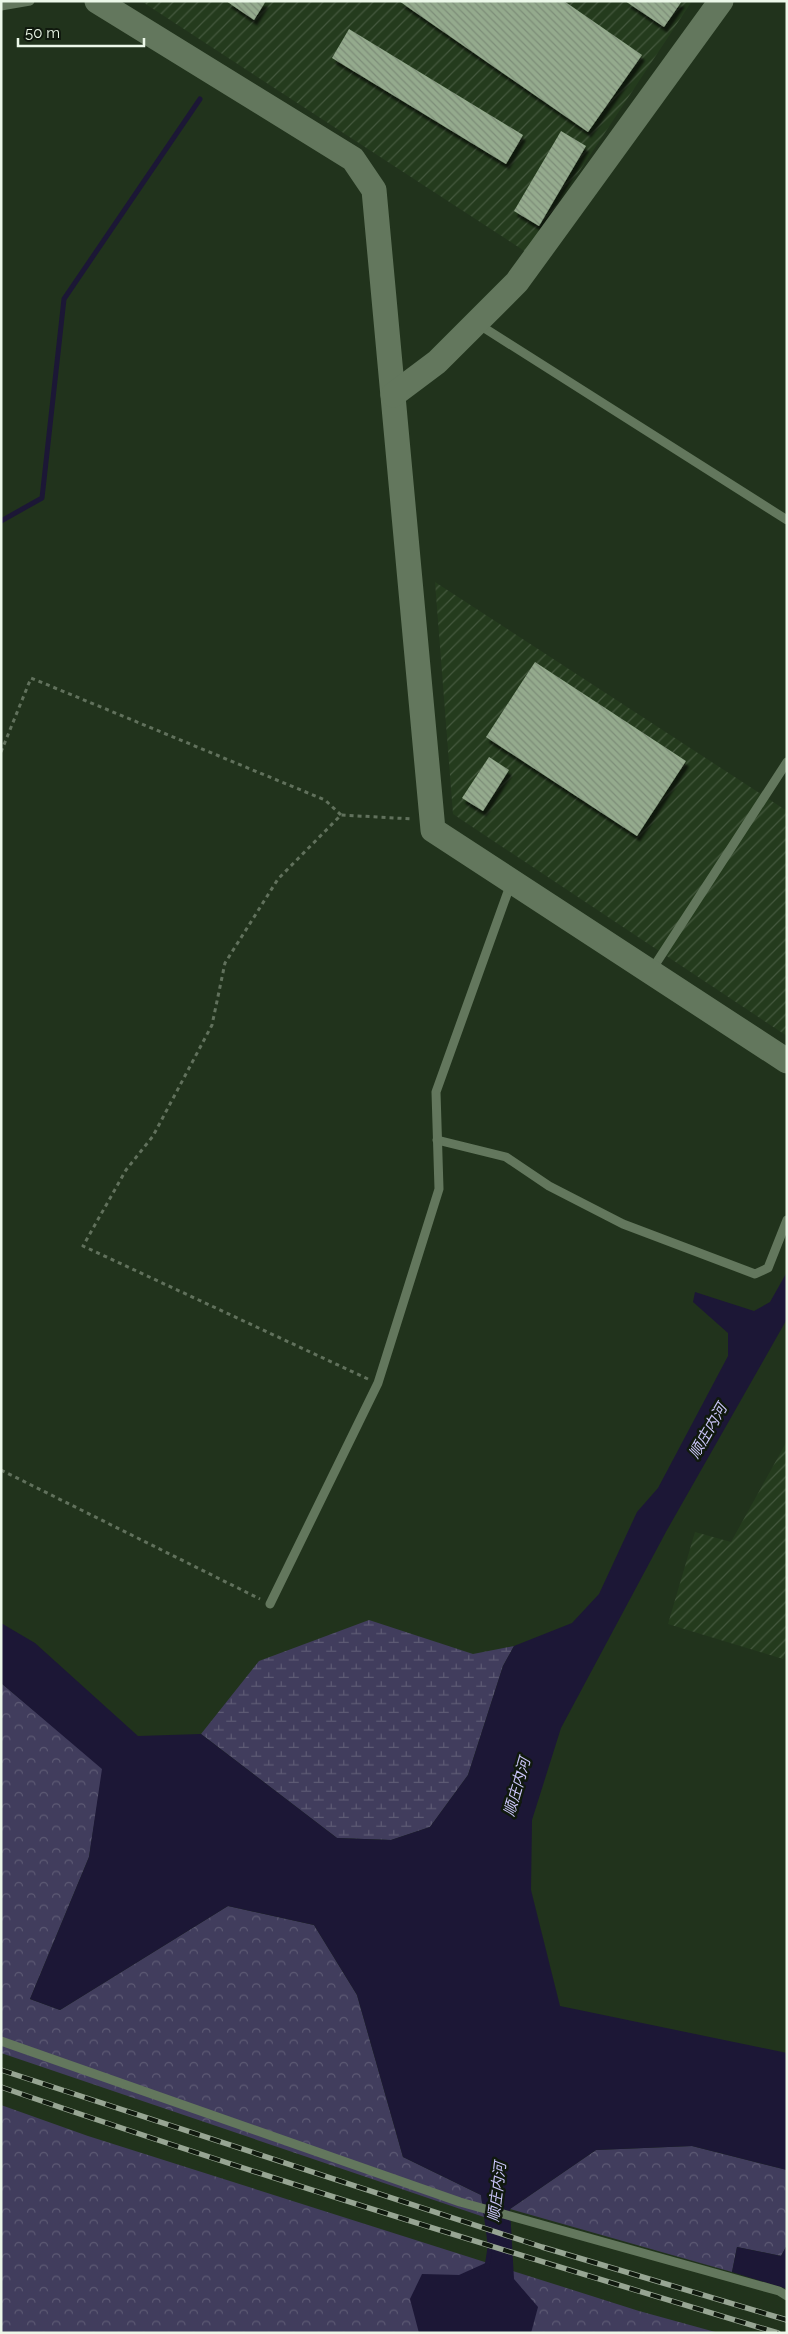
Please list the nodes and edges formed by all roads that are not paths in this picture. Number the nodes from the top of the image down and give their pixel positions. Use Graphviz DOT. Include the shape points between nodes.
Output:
graph roads {
  1 [pos="30,1"];
  2 [pos="97,1"];
  3 [pos="720,1"];
  4 [pos="1,6"];
  5 [pos="476,323"];
  6 [pos="393,395"];
  7 [pos="787,520"];
  8 [pos="787,762"];
  9 [pos="512,881"];
  10 [pos="651,972"];
  11 [pos="787,1061"];
  12 [pos="437,1140"];
  13 [pos="787,1220"];
  14 [pos="270,1604"];
  15 [pos="1,2041"];
  16 [pos="787,2296"];
  1 -- 4 [label="lane"];
  2 -- 6 [label="street" via="353,159 374,190"];
  3 -- 5 [label="street" via="517,282"];
  5 -- 6 [label="street" via="437,362"];
  5 -- 7 [label="lane"];
  6 -- 9 [label="street" via="433,830"];
  8 -- 10 [label="lane"];
  9 -- 10 [label="street"];
  9 -- 12 [label="lane" via="436,1092"];
  10 -- 11 [label="street"];
  12 -- 13 [label="lane" via="506,1158 549,1186 623,1224 755,1274 768,1268"];
  12 -- 14 [label="lane" via="439,1189 378,1383"];
  15 -- 16 [label="lane" via="460,2202 779,2291"];
}
